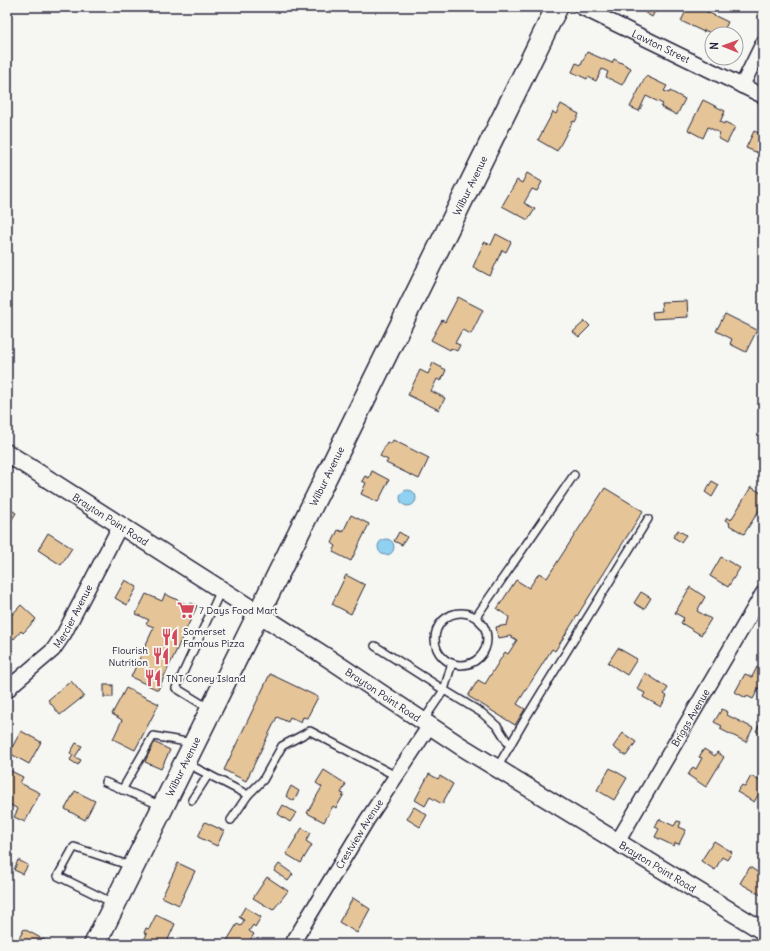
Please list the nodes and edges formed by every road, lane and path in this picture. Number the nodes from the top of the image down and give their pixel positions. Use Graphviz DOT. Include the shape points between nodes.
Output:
graph roads {
  1 [pos="557,7"];
  2 [pos="581,7"];
  3 [pos="763,43"];
  4 [pos="742,86"];
  5 [pos="763,96"];
  6 [pos="7,453"];
  7 [pos="574,475"];
  8 [pos="648,519"];
  9 [pos="120,526"];
  10 [pos="221,589"];
  11 [pos="763,593"];
  12 [pos="258,613"];
  13 [pos="476,617"];
  14 [pos="375,646"];
  15 [pos="452,663"];
  16 [pos="444,690"];
  17 [pos="7,691"];
  18 [pos="212,710"];
  19 [pos="426,723"];
  20 [pos="196,744"];
  21 [pos="510,746"];
  22 [pos="186,763"];
  23 [pos="497,768"];
  24 [pos="208,775"];
  25 [pos="396,776"];
  26 [pos="105,782"];
  27 [pos="122,790"];
  28 [pos="248,795"];
  29 [pos="192,800"];
  30 [pos="164,807"];
  31 [pos="231,820"];
  32 [pos="618,841"];
  33 [pos="133,867"];
  34 [pos="115,904"];
  35 [pos="763,931"];
  36 [pos="95,944"];
  37 [pos="292,944"];
  1 -- 12 [label="main road, Wilbur Avenue"];
  2 -- 4 [label="street, Lawton Street"];
  3 -- 4 [label="street"];
  4 -- 5 [label="street, Lawton Street"];
  6 -- 9 [label="street, Brayton Point Road"];
  7 -- 13 [label="lane"];
  8 -- 21 [label="lane"];
  9 -- 10 [label="street, Brayton Point Road"];
  9 -- 17 [label="street, Mercier Avenue" via="64,634 53,650"];
  10 -- 12 [label="street, Brayton Point Road"];
  10 -- 18 [label="lane" via="176,688"];
  11 -- 32 [label="street, Briggs Avenue"];
  12 -- 18 [label="main road, Wilbur Avenue"];
  12 -- 19 [label="street, Brayton Point Road"];
  13 -- 15 [label="lane" via="487,636 484,650 474,661 467,664"];
  13 -- 15 [label="lane" via="455,613 448,616 438,627 435,641 437,648 446,660"];
  14 -- 16 [label="lane"];
  15 -- 16 [label="lane"];
  16 -- 19 [label="lane"];
  16 -- 21 [label="lane" via="482,713 498,727"];
  18 -- 20 [label="main road, Wilbur Avenue"];
  19 -- 23 [label="street, Brayton Point Road"];
  19 -- 25 [label="street, Crestview Avenue"];
  20 -- 22 [label="main road, Wilbur Avenue"];
  20 -- 27 [label="lane" via="152,736"];
  21 -- 23 [label="lane"];
  22 -- 24 [label="lane"];
  22 -- 30 [label="main road, Wilbur Avenue"];
  23 -- 32 [label="street, Brayton Point Road"];
  24 -- 28 [label="lane"];
  24 -- 29 [label="lane"];
  25 -- 28 [label="lane" via="310,731 282,746 263,780"];
  25 -- 37 [label="street, Crestview Avenue"];
  26 -- 27 [label="lane"];
  27 -- 30 [label="lane"];
  28 -- 31 [label="lane"];
  30 -- 33 [label="main road, Wilbur Avenue"];
  32 -- 35 [label="street, Brayton Point Road"];
  33 -- 34 [label="main road, Wilbur Avenue"];
  33 -- 34 [label="lane" via="74,848 58,876"];
  34 -- 36 [label="main road, Wilbur Avenue"];
}
